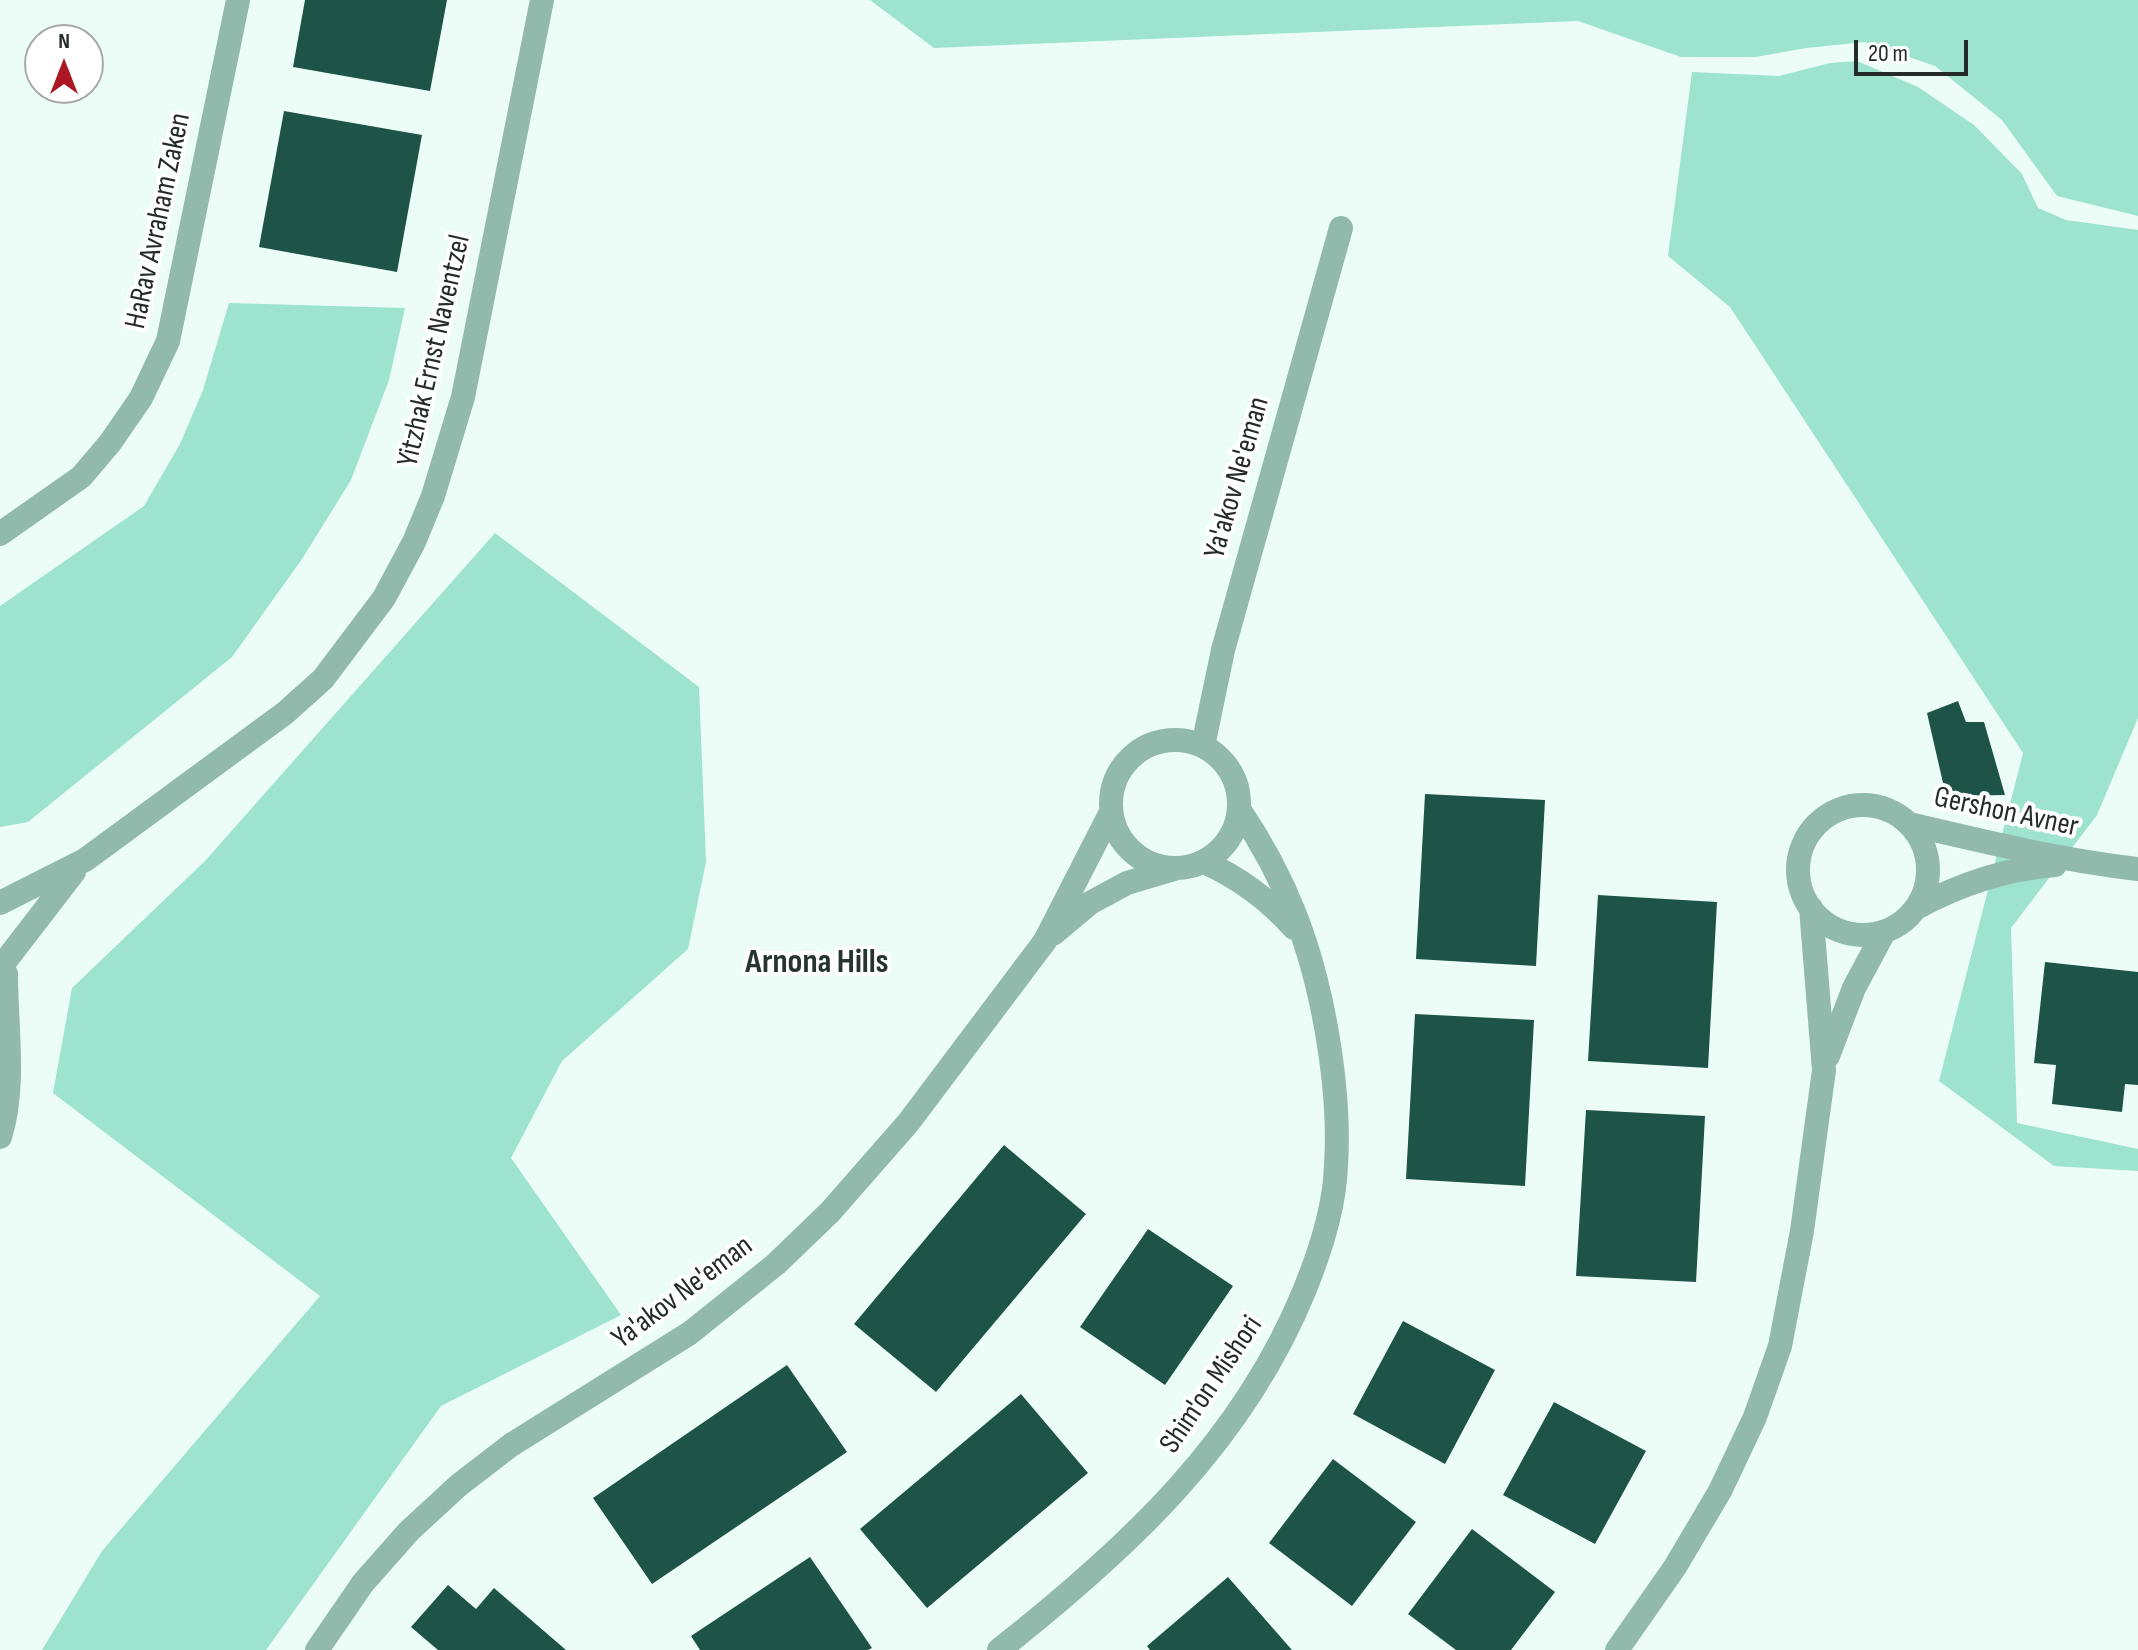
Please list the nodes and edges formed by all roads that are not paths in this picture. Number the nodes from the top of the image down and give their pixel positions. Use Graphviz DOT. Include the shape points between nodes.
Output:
graph roads {
  1 [pos="238,0"];
  2 [pos="542,0"];
  3 [pos="1341,228"];
  4 [pos="0,534"];
  5 [pos="1203,746"];
  6 [pos="1239,809"];
  7 [pos="1111,812"];
  8 [pos="1909,824"];
  9 [pos="85,860"];
  10 [pos="1204,862"];
  11 [pos="2089,864"];
  12 [pos="1176,868"];
  13 [pos="2138,869"];
  14 [pos="0,903"];
  15 [pos="1811,908"];
  16 [pos="1916,908"];
  17 [pos="0,931"];
  18 [pos="1884,932"];
  19 [pos="1304,939"];
  20 [pos="1045,941"];
  21 [pos="4,974"];
  22 [pos="1824,1070"];
  23 [pos="0,1137"];
  24 [pos="317,1650"];
  25 [pos="999,1650"];
  26 [pos="1617,1650"];
  1 -- 4 [label="street, HaRav Avraham Zaken" via="168,341 141,398 81,477"];
  2 -- 9 [label="street, Yitzhak Ernst Naventzel" via="463,397 433,496 384,598 323,679 230,755"];
  3 -- 5 [label="street, Ya'akov Ne'eman" via="1223,650"];
  5 -- 6 [label="street" via="1231,772"];
  5 -- 7 [label="street" via="1165,741 1146,747 1118,774"];
  6 -- 10 [label="street" via="1229,840"];
  6 -- 19 [label="street, Shim'on Mishori" via="1272,860"];
  7 -- 12 [label="street" via="1127,846 1141,858"];
  7 -- 20 [label="street, Ya'akov Ne'eman"];
  8 -- 11 [label="street, Gershon Avner"];
  8 -- 15 [label="street" via="1893,813 1863,806 1843,809 1817,824 1801,850 1798,870"];
  8 -- 16 [label="street" via="1925,850 1928,870"];
  9 -- 14 [label="street, Yitzhak Ernst Naventzel"];
  9 -- 21 [label="street, Yitzhak Ernst Naventzel" via="39,914"];
  10 -- 12 [label="street"];
  10 -- 19 [label="street, Shim'on Mishori" via="1253,888"];
  11 -- 13 [label="street, Gershon Avner"];
  11 -- 16 [label="street, Gershon Avner" via="1998,873"];
  12 -- 20 [label="street, Ya'akov Ne'eman" via="1127,883 1090,903"];
  15 -- 18 [label="street" via="1843,932"];
  15 -- 22 [label="street"];
  16 -- 18 [label="street"];
  17 -- 21 [label="street"];
  18 -- 22 [label="street" via="1854,988"];
  19 -- 25 [label="street, Shim'on Mishori" via="1335,1077 1336,1168 1319,1254 1286,1336 1240,1411 1185,1481 1124,1544"];
  20 -- 24 [label="street, Ya'akov Ne'eman" via="908,1123 803,1239 690,1333 511,1445 459,1485 363,1583"];
  21 -- 23 [label="street" via="9,1080"];
  22 -- 26 [label="street" via="1795,1275 1769,1382 1706,1516"];
}
